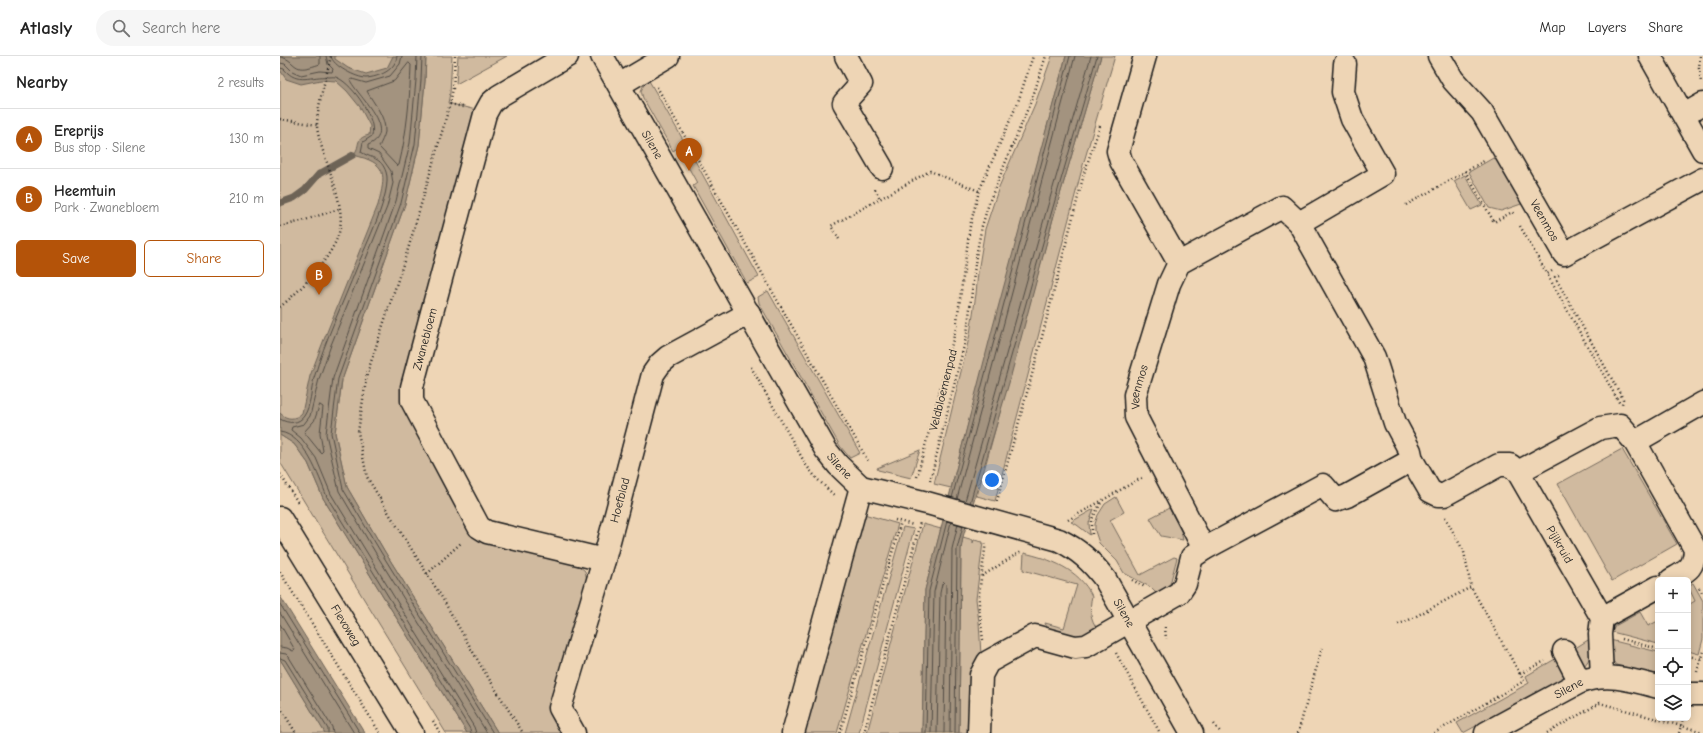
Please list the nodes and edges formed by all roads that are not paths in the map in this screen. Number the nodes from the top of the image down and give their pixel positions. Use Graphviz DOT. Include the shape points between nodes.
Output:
graph roads {
  1 [pos="567,56"];
  2 [pos="602,56"];
  3 [pos="668,56"];
  4 [pos="846,56"];
  5 [pos="1145,56"];
  6 [pos="1439,56"];
  7 [pos="1650,56"];
  8 [pos="1345,64"];
  9 [pos="619,85"];
  10 [pos="1703,104"];
  11 [pos="1684,116"];
  12 [pos="1703,150"];
  13 [pos="882,168"];
  14 [pos="1703,179"];
  15 [pos="1299,222"];
  16 [pos="1179,263"];
  17 [pos="749,313"];
  18 [pos="1703,404"];
  19 [pos="1635,442"];
  20 [pos="1412,460"];
  21 [pos="1518,472"];
  22 [pos="861,487"];
  23 [pos="280,518"];
  24 [pos="1204,549"];
  25 [pos="604,560"];
  26 [pos="1676,577"];
  27 [pos="1655,589"];
  28 [pos="1130,622"];
  29 [pos="1601,626"];
  30 [pos="1564,651"];
  31 [pos="1602,677"];
  32 [pos="1580,682"];
  33 [pos="1655,686"];
  34 [pos="1691,694"];
  35 [pos="1703,694"];
  36 [pos="412,733"];
  37 [pos="574,733"];
  38 [pos="793,733"];
  39 [pos="979,733"];
  40 [pos="1192,733"];
  41 [pos="1486,733"];
  1 -- 25 [label="street, Zwanebloem" via="499,96 491,103 486,114 412,387 412,401 479,527 487,532"];
  2 -- 9 [label="street, Silene"];
  3 -- 9 [label="street"];
  4 -- 13 [label="street" via="860,84 844,104"];
  5 -- 16 [label="street" via="1118,152"];
  6 -- 14 [label="street, Veenmos" via="1453,80 1482,112 1567,257"];
  7 -- 11 [label="street"];
  8 -- 15 [label="street" via="1343,92 1352,119 1383,174"];
  9 -- 17 [label="street, Silene"];
  10 -- 11 [label="street"];
  11 -- 12 [label="street"];
  15 -- 16 [label="street" via="1282,207"];
  15 -- 20 [label="street" via="1374,357 1395,423 1410,450"];
  16 -- 24 [label="street, Veenmos" via="1169,284 1135,395 1136,417"];
  17 -- 22 [label="street, Silene" via="826,450 838,466"];
  17 -- 25 [label="street, Hoefblad" via="668,358 653,374"];
  18 -- 19 [label="street"];
  19 -- 21 [label="street" via="1620,425 1600,428"];
  19 -- 26 [label="street" via="1695,549 1695,561 1689,570"];
  20 -- 21 [label="street" via="1430,491 1441,496 1499,465 1510,465"];
  20 -- 24 [label="street" via="1348,496 1336,500 1322,485"];
  21 -- 29 [label="street, Pijlkruid"];
  22 -- 28 [label="street, Silene" via="933,504 986,526 1059,540 1090,561 1105,579"];
  22 -- 38 [label="street"];
  23 -- 36 [label="street, Flevoweg"];
  24 -- 28 [label="street" via="1192,557 1185,584 1179,593"];
  25 -- 37 [label="street, Hoefblad" via="560,708"];
  27 -- 29 [label="street"];
  28 -- 39 [label="street" via="1086,646 1075,647 1035,636 988,662 981,674"];
  28 -- 40 [label="street, Silene"];
  29 -- 31 [label="street, Pijlkruid"];
  30 -- 32 [label="street"];
  31 -- 32 [label="street, Silene"];
  31 -- 33 [label="street, Silene" via="1624,678"];
  32 -- 41 [label="street, Silene"];
  34 -- 35 [label="street"];
}
